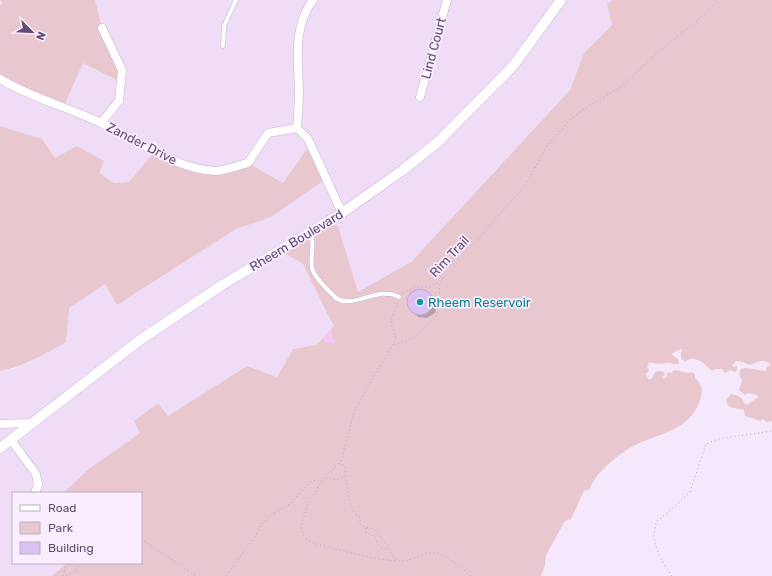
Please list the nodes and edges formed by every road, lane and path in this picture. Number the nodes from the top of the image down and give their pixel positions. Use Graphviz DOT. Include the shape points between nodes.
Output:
graph roads {
  1 [pos="236,0"];
  2 [pos="313,0"];
  3 [pos="446,0"];
  4 [pos="561,0"];
  5 [pos="719,0"];
  6 [pos="102,28"];
  7 [pos="223,46"];
  8 [pos="0,79"];
  9 [pos="420,97"];
  10 [pos="101,123"];
  11 [pos="297,128"];
  12 [pos="342,213"];
  13 [pos="312,232"];
  14 [pos="440,282"];
  15 [pos="400,297"];
  16 [pos="393,346"];
  17 [pos="32,423"];
  18 [pos="0,424"];
  19 [pos="772,431"];
  20 [pos="11,440"];
  21 [pos="0,448"];
  22 [pos="341,461"];
  23 [pos="345,476"];
  24 [pos="325,477"];
  25 [pos="322,480"];
  26 [pos="35,492"];
  27 [pos="366,528"];
  28 [pos="142,540"];
  29 [pos="389,550"];
  30 [pos="396,561"];
  31 [pos="66,564"];
  32 [pos="78,564"];
  33 [pos="63,576"];
  34 [pos="66,576"];
  35 [pos="196,576"];
  36 [pos="226,576"];
  37 [pos="471,576"];
  38 [pos="672,576"];
  1 -- 7 [label="lane" via="224,26"];
  2 -- 11 [label="street" via="300,30 297,47"];
  3 -- 9 [label="street, Lind Court"];
  4 -- 12 [label="street, Rheem Boulevard" via="513,66 439,141"];
  5 -- 14 [label="path, Rim Trail" via="624,85 571,119 547,146 522,190"];
  6 -- 10 [label="street" via="122,70 119,100"];
  8 -- 10 [label="street, Zander Drive" via="14,88"];
  10 -- 11 [label="street, Zander Drive" via="186,166 217,171 248,163 268,133"];
  11 -- 12 [label="street" via="308,139"];
  12 -- 13 [label="street, Rheem Boulevard"];
  13 -- 15 [label="lane" via="314,273 339,301 383,294"];
  13 -- 17 [label="street, Rheem Boulevard" via="222,285 140,340"];
  14 -- 15 [label="path, Rim Trail" via="428,287 416,286"];
  14 -- 16 [label="path" via="437,316 413,338"];
  15 -- 16 [label="path" via="392,314 391,322 396,336"];
  16 -- 22 [label="path" via="354,412"];
  17 -- 18 [label="street"];
  17 -- 20 [label="street, Rheem Boulevard"];
  19 -- 38 [label="path" via="718,439 706,444 690,492 656,522 654,536 658,551"];
  20 -- 21 [label="street, Rheem Boulevard"];
  20 -- 26 [label="street" via="36,474 38,485"];
  22 -- 23 [label="path" via="346,469"];
  22 -- 24 [label="path"];
  23 -- 24 [label="path" via="340,480"];
  23 -- 27 [label="path" via="349,502 356,516 360,517 360,524"];
  24 -- 25 [label="path"];
  25 -- 30 [label="path" via="307,507 301,526 303,535 316,544 376,559"];
  25 -- 36 [label="path" via="309,483 290,504 272,514 260,526 255,537"];
  27 -- 29 [label="path" via="372,528 380,535 389,546"];
  27 -- 29 [label="path" via="366,532 375,536 379,546"];
  28 -- 35 [label="path"];
  29 -- 30 [label="path"];
  30 -- 37 [label="path" via="436,553 457,564"];
  31 -- 33 [label="path"];
  32 -- 34 [label="path" via="76,571"];
}
